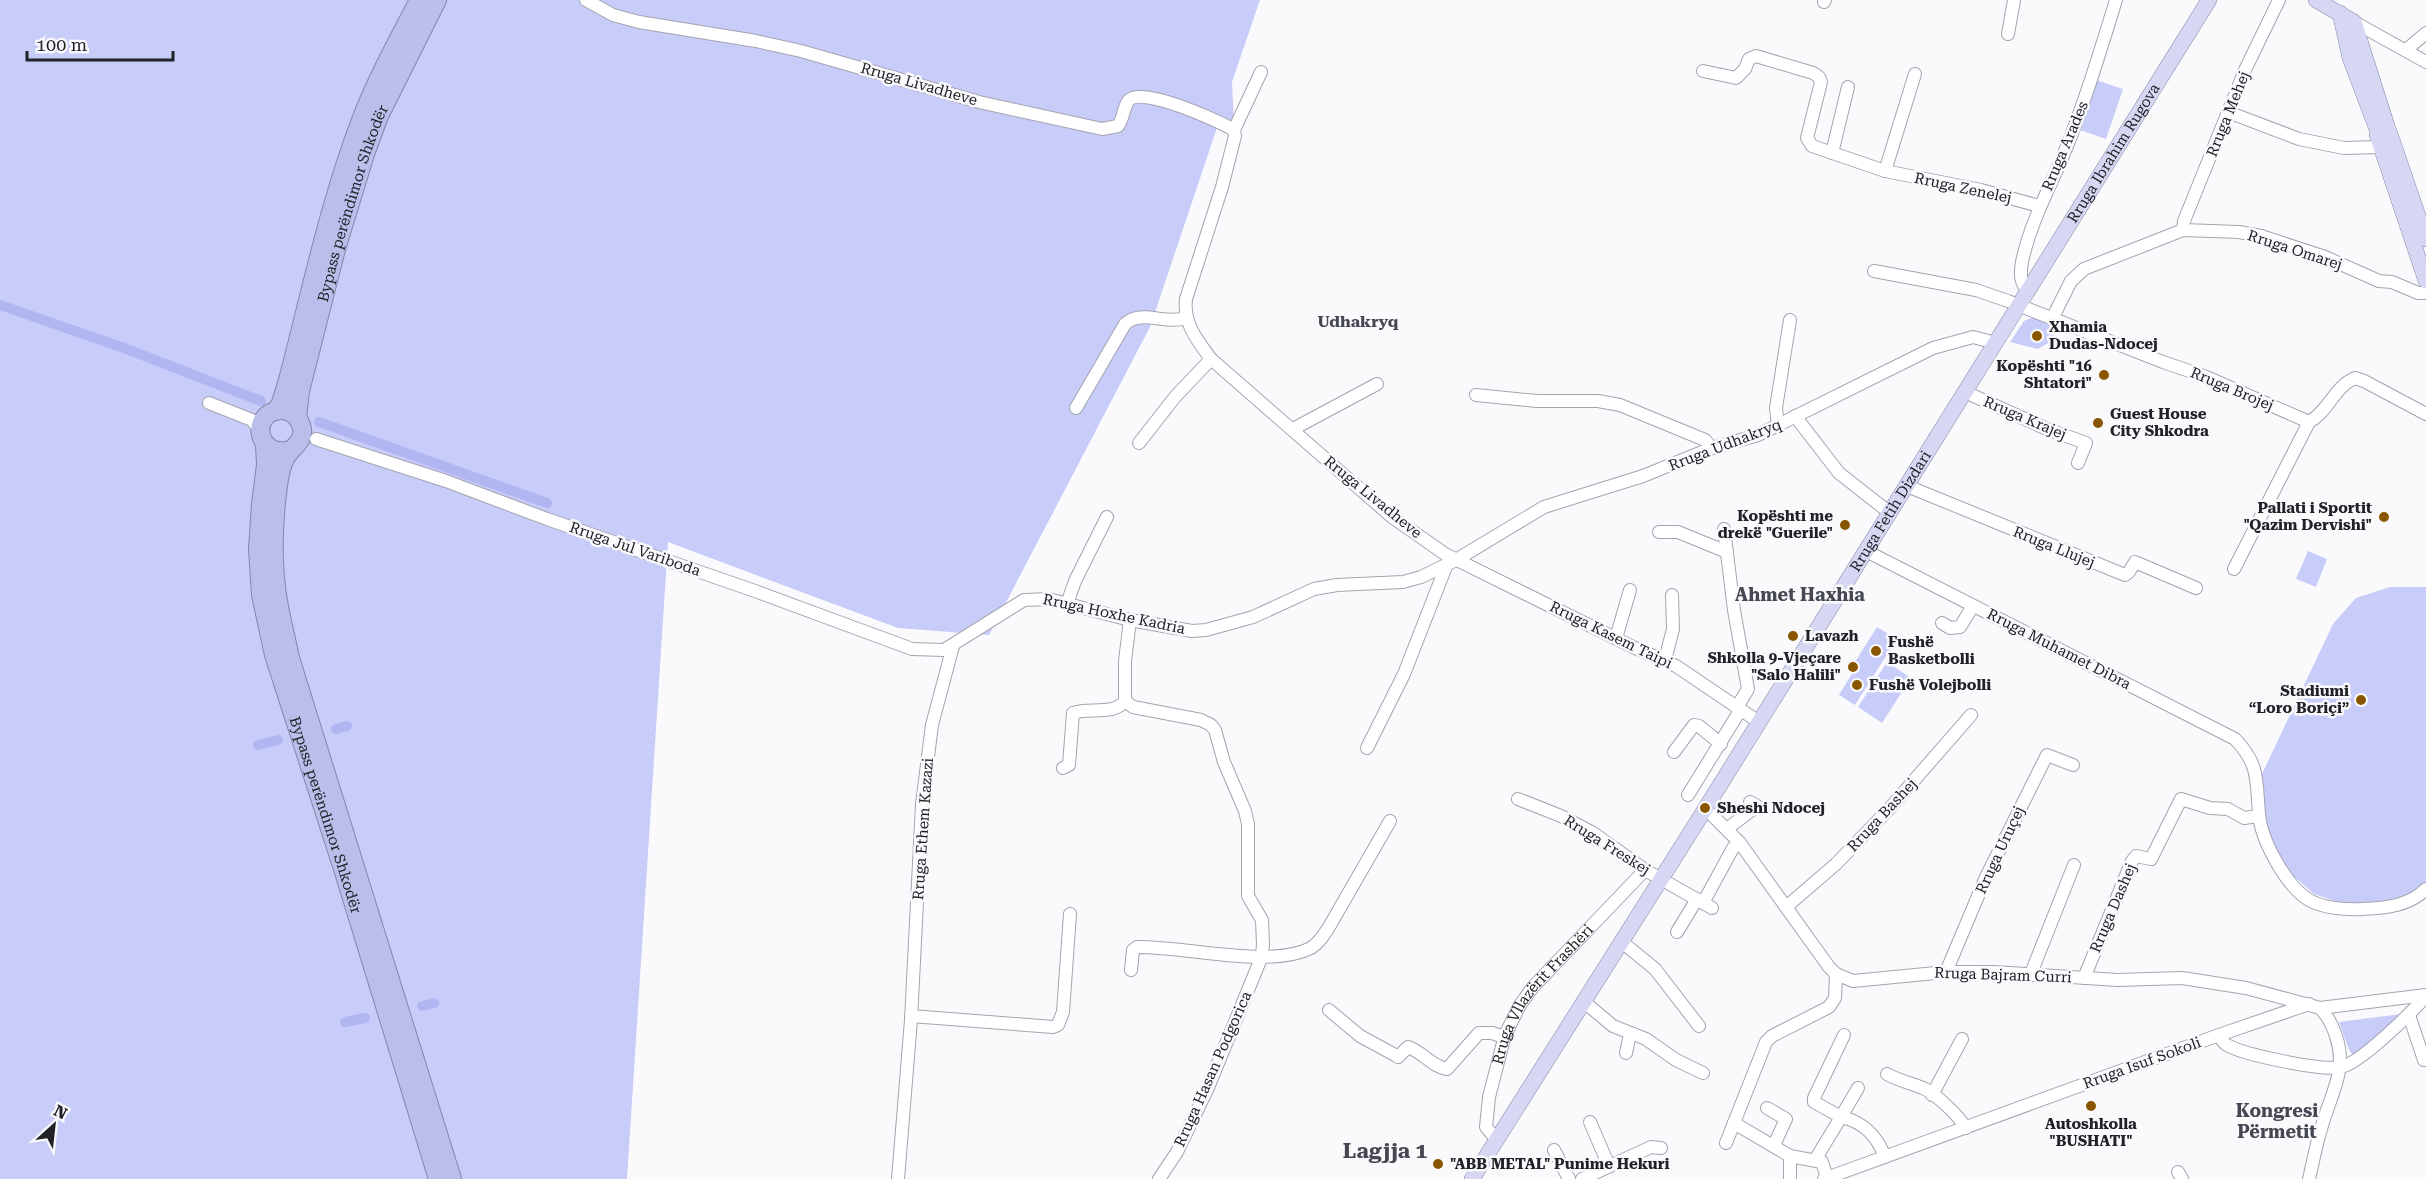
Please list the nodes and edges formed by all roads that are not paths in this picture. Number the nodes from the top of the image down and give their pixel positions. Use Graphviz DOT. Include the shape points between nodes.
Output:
graph roads {
  1 [pos="419,0"];
  2 [pos="437,0"];
  3 [pos="586,0"];
  4 [pos="2014,0"];
  5 [pos="2116,0"];
  6 [pos="2209,0"];
  7 [pos="2279,0"];
  8 [pos="2319,1"];
  9 [pos="2340,13"];
  10 [pos="2354,22"];
  11 [pos="2426,33"];
  12 [pos="2008,34"];
  13 [pos="2406,50"];
  14 [pos="2426,62"];
  15 [pos="1703,71"];
  16 [pos="1261,72"];
  17 [pos="1915,74"];
  18 [pos="1848,87"];
  19 [pos="2228,112"];
  20 [pos="1234,130"];
  21 [pos="2382,133"];
  22 [pos="1832,153"];
  23 [pos="1885,171"];
  24 [pos="2039,206"];
  25 [pos="2183,230"];
  26 [pos="2426,239"];
  27 [pos="1874,271"];
  28 [pos="2426,280"];
  29 [pos="2028,292"];
  30 [pos="2426,293"];
  31 [pos="2018,306"];
  32 [pos="1185,318"];
  33 [pos="2052,319"];
  34 [pos="1790,320"];
  35 [pos="1996,343"];
  36 [pos="1212,359"];
  37 [pos="1377,384"];
  38 [pos="1965,392"];
  39 [pos="1476,395"];
  40 [pos="209,403"];
  41 [pos="1076,408"];
  42 [pos="273,412"];
  43 [pos="2426,414"];
  44 [pos="247,417"];
  45 [pos="1795,417"];
  46 [pos="299,422"];
  47 [pos="2309,422"];
  48 [pos="1778,425"];
  49 [pos="1293,429"];
  50 [pos="263,438"];
  51 [pos="316,439"];
  52 [pos="1139,443"];
  53 [pos="293,448"];
  54 [pos="1712,448"];
  55 [pos="2078,463"];
  56 [pos="1906,486"];
  57 [pos="1890,513"];
  58 [pos="1107,517"];
  59 [pos="1725,529"];
  60 [pos="1659,532"];
  61 [pos="1866,551"];
  62 [pos="1727,552"];
  63 [pos="1451,562"];
  64 [pos="2234,569"];
  65 [pos="2196,588"];
  66 [pos="1630,590"];
  67 [pos="1672,595"];
  68 [pos="1067,604"];
  69 [pos="1972,606"];
  70 [pos="1130,620"];
  71 [pos="1942,623"];
  72 [pos="1616,638"];
  73 [pos="953,646"];
  74 [pos="1665,660"];
  75 [pos="1125,701"];
  76 [pos="1739,708"];
  77 [pos="1971,716"];
  78 [pos="1759,722"];
  79 [pos="1721,744"];
  80 [pos="1367,748"];
  81 [pos="1674,752"];
  82 [pos="2073,765"];
  83 [pos="1063,768"];
  84 [pos="1688,795"];
  85 [pos="1518,799"];
  86 [pos="1750,802"];
  87 [pos="1705,808"];
  88 [pos="2259,816"];
  89 [pos="1389,821"];
  90 [pos="1728,828"];
  91 [pos="1740,843"];
  92 [pos="2074,865"];
  93 [pos="1645,870"];
  94 [pos="1662,878"];
  95 [pos="2426,889"];
  96 [pos="1704,904"];
  97 [pos="1786,907"];
  98 [pos="1070,914"];
  99 [pos="1677,932"];
  100 [pos="1622,942"];
  101 [pos="1262,956"];
  102 [pos="1131,970"];
  103 [pos="1946,972"];
  104 [pos="1836,974"];
  105 [pos="2030,976"];
  106 [pos="2084,978"];
  107 [pos="2426,996"];
  108 [pos="1583,1001"];
  109 [pos="2315,1006"];
  110 [pos="1329,1010"];
  111 [pos="2409,1015"];
  112 [pos="911,1016"];
  113 [pos="1699,1026"];
  114 [pos="2420,1031"];
  115 [pos="1630,1034"];
  116 [pos="1844,1035"];
  117 [pos="2219,1035"];
  118 [pos="1504,1037"];
  119 [pos="1962,1039"];
  120 [pos="1626,1053"];
  121 [pos="2426,1060"];
  122 [pos="2341,1067"];
  123 [pos="1703,1072"];
  124 [pos="1887,1074"];
  125 [pos="1858,1088"];
  126 [pos="1932,1095"];
  127 [pos="1767,1108"];
  128 [pos="1841,1117"];
  129 [pos="1590,1122"];
  130 [pos="1734,1123"];
  131 [pos="1966,1128"];
  132 [pos="1496,1139"];
  133 [pos="1726,1143"];
  134 [pos="1774,1145"];
  135 [pos="1661,1148"];
  136 [pos="1554,1150"];
  137 [pos="1790,1156"];
  138 [pos="1885,1157"];
  139 [pos="1815,1160"];
  140 [pos="1609,1166"];
  141 [pos="1848,1175"];
  142 [pos="1825,1178"];
  143 [pos="438,1179"];
  144 [pos="452,1179"];
  145 [pos="898,1179"];
  146 [pos="1159,1179"];
  147 [pos="1472,1179"];
  148 [pos="1569,1179"];
  149 [pos="1582,1179"];
  150 [pos="1790,1179"];
  151 [pos="2309,1179"];
  1 -- 42 [label="highway, Bypass perëndimor Shkodër" via="362,117 327,223 288,380 281,403"];
  2 -- 46 [label="highway, Bypass perëndimor Shkodër" via="379,116 352,191 300,391"];
  3 -- 20 [label="street, Rruga Livadheve" via="613,15 639,22 801,51 968,99 1102,129 1118,126 1128,101 1144,97"];
  4 -- 12 [label="street"];
  5 -- 24 [label="street, Rruga Arades" via="2087,93"];
  6 -- 29 [label="main road, Rruga Ibrahim Rugova"];
  7 -- 19 [label="street, Rruga Mehej"];
  8 -- 9 [label="main road"];
  9 -- 10 [label="main road"];
  9 -- 21 [label="main road" via="2350,57"];
  10 -- 13 [label="street"];
  10 -- 21 [label="main road"];
  11 -- 13 [label="street"];
  13 -- 14 [label="street"];
  15 -- 22 [label="street, Rruga Zenelej" via="1736,78 1749,59 1756,56 1813,73 1821,82 1807,138 1812,146"];
  16 -- 20 [label="street"];
  17 -- 23 [label="street"];
  18 -- 22 [label="street"];
  19 -- 21 [label="street" via="2299,139 2344,148"];
  19 -- 25 [label="street, Rruga Mehej"];
  20 -- 32 [label="street" via="1222,187 1186,299"];
  21 -- 26 [label="main road"];
  21 -- 28 [label="main road"];
  22 -- 23 [label="street, Rruga Zenelej"];
  23 -- 24 [label="street, Rruga Zenelej"];
  24 -- 29 [label="street, Rruga Arades" via="2021,273"];
  25 -- 30 [label="street, Rruga Omarej" via="2261,236 2325,257 2379,281"];
  25 -- 33 [label="street, Rruga Omarej" via="2084,269 2071,281"];
  27 -- 31 [label="street, Rruga Brojej" via="1976,290"];
  29 -- 31 [label="main road, Rruga Ibrahim Rugova"];
  31 -- 33 [label="street, Rruga Brojej"];
  31 -- 35 [label="main road, Rruga Fetih Dizdari"];
  32 -- 36 [label="street, Rruga Livadheve"];
  32 -- 41 [label="street" via="1132,318"];
  33 -- 47 [label="street, Rruga Brojej" via="2204,376"];
  34 -- 48 [label="street" via="1776,408"];
  35 -- 38 [label="main road, Rruga Fetih Dizdari"];
  35 -- 45 [label="street, Rruga Udhakryq" via="1973,337 1933,348"];
  36 -- 49 [label="street, Rruga Livadheve"];
  36 -- 52 [label="street" via="1175,397"];
  37 -- 49 [label="street"];
  38 -- 55 [label="street, Rruga Krajej" via="2086,443"];
  38 -- 56 [label="main road, Rruga Fetih Dizdari"];
  39 -- 54 [label="street" via="1620,405 1705,440"];
  40 -- 44 [label="street"];
  42 -- 44 [label="street"];
  42 -- 46 [label="highway" via="289,412"];
  42 -- 50 [label="highway, Bypass perëndimor Shkodër" via="264,418"];
  43 -- 47 [label="street" via="2355,378"];
  44 -- 50 [label="street"];
  45 -- 48 [label="street, Rruga Udhakryq"];
  45 -- 57 [label="street" via="1839,473"];
  46 -- 51 [label="street, Rruga Jul Variboda"];
  46 -- 53 [label="highway, Bypass perëndimor Shkodër" via="302,436"];
  47 -- 64 [label="street"];
  48 -- 54 [label="street, Rruga Udhakryq"];
  49 -- 63 [label="street, Rruga Livadheve" via="1392,517"];
  50 -- 53 [label="highway" via="277,451"];
  50 -- 143 [label="highway, Bypass perëndimor Shkodër" via="266,465 258,549 261,595 274,655"];
  51 -- 53 [label="street"];
  51 -- 73 [label="street, Rruga Jul Variboda" via="446,481 912,649 944,650"];
  53 -- 144 [label="highway, Bypass perëndimor Shkodër" via="284,459 278,485 274,545 277,595 290,658"];
  54 -- 63 [label="street, Rruga Udhakryq" via="1643,476 1544,507"];
  56 -- 57 [label="main road, Rruga Fetih Dizdari"];
  56 -- 65 [label="street, Rruga Llujej" via="2124,575 2135,562"];
  57 -- 61 [label="main road, Rruga Fetih Dizdari"];
  58 -- 68 [label="street"];
  59 -- 62 [label="street"];
  60 -- 62 [label="street" via="1678,532"];
  61 -- 69 [label="street, Rruga Muhamet Dibra"];
  61 -- 78 [label="main road, Rruga Fetih Dizdari"];
  62 -- 76 [label="street" via="1748,688"];
  63 -- 70 [label="street, Rruga Hoxhe Kadria" via="1403,582 1314,589 1253,617 1206,630"];
  63 -- 72 [label="street, Rruga Kasem Taipi"];
  63 -- 80 [label="street" via="1404,674"];
  66 -- 72 [label="street"];
  67 -- 74 [label="street" via="1673,629"];
  68 -- 70 [label="street, Rruga Hoxhe Kadria"];
  68 -- 73 [label="street, Rruga Hoxhe Kadria" via="1048,599 1024,600"];
  69 -- 71 [label="street" via="1960,627 1950,628"];
  69 -- 88 [label="street, Rruga Muhamet Dibra" via="2235,739 2248,753 2255,769"];
  70 -- 75 [label="street"];
  72 -- 74 [label="street, Rruga Kasem Taipi"];
  73 -- 112 [label="street, Rruga Ethem Kazazi" via="932,725 922,804"];
  74 -- 76 [label="street, Rruga Kasem Taipi"];
  75 -- 83 [label="street" via="1113,710 1073,713 1069,765"];
  75 -- 101 [label="street, Rruga Hasan Podgorica" via="1201,720 1215,730 1246,818 1248,896 1262,920"];
  76 -- 78 [label="street, Rruga Kasem Taipi"];
  76 -- 79 [label="street"];
  77 -- 97 [label="street, Rruga Bashej" via="1836,864"];
  78 -- 87 [label="main road, Rruga Fetih Dizdari"];
  79 -- 81 [label="street" via="1694,725"];
  79 -- 84 [label="street"];
  82 -- 103 [label="street, Rruga Uruçej" via="2048,754 1986,877"];
  85 -- 93 [label="street, Rruga Freskej" via="1593,833"];
  86 -- 90 [label="street" via="1757,806"];
  87 -- 90 [label="street"];
  87 -- 94 [label="main road, Rruga Fetih Dizdari"];
  88 -- 95 [label="street" via="2268,847 2310,901 2353,910 2374,909 2417,898"];
  88 -- 106 [label="street, Rruga Dashej" via="2244,818 2228,810 2181,799 2151,858 2136,856 2132,861"];
  89 -- 101 [label="street" via="1321,939 1299,951"];
  90 -- 91 [label="street"];
  91 -- 96 [label="street" via="1733,848"];
  91 -- 97 [label="street"];
  92 -- 105 [label="street"];
  93 -- 94 [label="street, Rruga Freskej"];
  93 -- 118 [label="street, Rruga Vllazërit Frashëri" via="1533,987"];
  94 -- 96 [label="street, Rruga Freskej"];
  94 -- 100 [label="main road, Rruga Fetih Dizdari"];
  96 -- 99 [label="street"];
  97 -- 104 [label="street"];
  98 -- 112 [label="street" via="1063,1011 1058,1025"];
  100 -- 108 [label="main road, Rruga Fetih Dizdari"];
  100 -- 113 [label="street" via="1650,964"];
  101 -- 102 [label="street" via="1137,947 1133,950"];
  101 -- 146 [label="street, Rruga Hasan Podgorica" via="1178,1152"];
  103 -- 104 [label="street, Rruga Bajram Curri" via="1853,981"];
  103 -- 105 [label="street, Rruga Bajram Curri"];
  104 -- 130 [label="street" via="1835,998 1829,1007 1766,1042"];
  105 -- 106 [label="street, Rruga Bajram Curri"];
  106 -- 109 [label="street, Rruga Bajram Curri" via="2182,978 2246,988"];
  107 -- 109 [label="street"];
  107 -- 111 [label="street"];
  108 -- 115 [label="street" via="1603,1019"];
  108 -- 132 [label="main road"];
  109 -- 117 [label="street, Rruga Isuf Sokoli"];
  109 -- 122 [label="street" via="2328,1016 2334,1030"];
  110 -- 118 [label="street" via="1360,1035 1398,1057 1408,1047 1447,1069 1479,1033"];
  111 -- 114 [label="street"];
  111 -- 122 [label="street" via="2354,1061"];
  112 -- 145 [label="street, Rruga Ethem Kazazi"];
  114 -- 121 [label="street"];
  115 -- 120 [label="street"];
  115 -- 123 [label="street"];
  116 -- 128 [label="street" via="1814,1098 1814,1102"];
  117 -- 122 [label="street" via="2224,1044 2249,1053"];
  117 -- 131 [label="street, Rruga Isuf Sokoli"];
  118 -- 132 [label="street, Rruga Vllazërit Frashëri" via="1486,1127"];
  119 -- 126 [label="street"];
  122 -- 151 [label="street"];
  124 -- 126 [label="street"];
  125 -- 128 [label="street"];
  126 -- 131 [label="street" via="1955,1112"];
  127 -- 134 [label="street" via="1786,1119"];
  128 -- 138 [label="street" via="1871,1132"];
  128 -- 139 [label="street"];
  129 -- 140 [label="street"];
  130 -- 133 [label="street"];
  130 -- 134 [label="street"];
  131 -- 138 [label="street, Rruga Isuf Sokoli"];
  132 -- 147 [label="main road"];
  134 -- 137 [label="street"];
  135 -- 140 [label="street" via="1651,1147"];
  136 -- 148 [label="street"];
  137 -- 139 [label="street"];
  137 -- 150 [label="street"];
  138 -- 141 [label="street, Rruga Isuf Sokoli"];
  139 -- 142 [label="street, Rruga Isuf Sokoli" via="1822,1162"];
  140 -- 149 [label="street"];
  141 -- 142 [label="street, Rruga Isuf Sokoli"];
}
